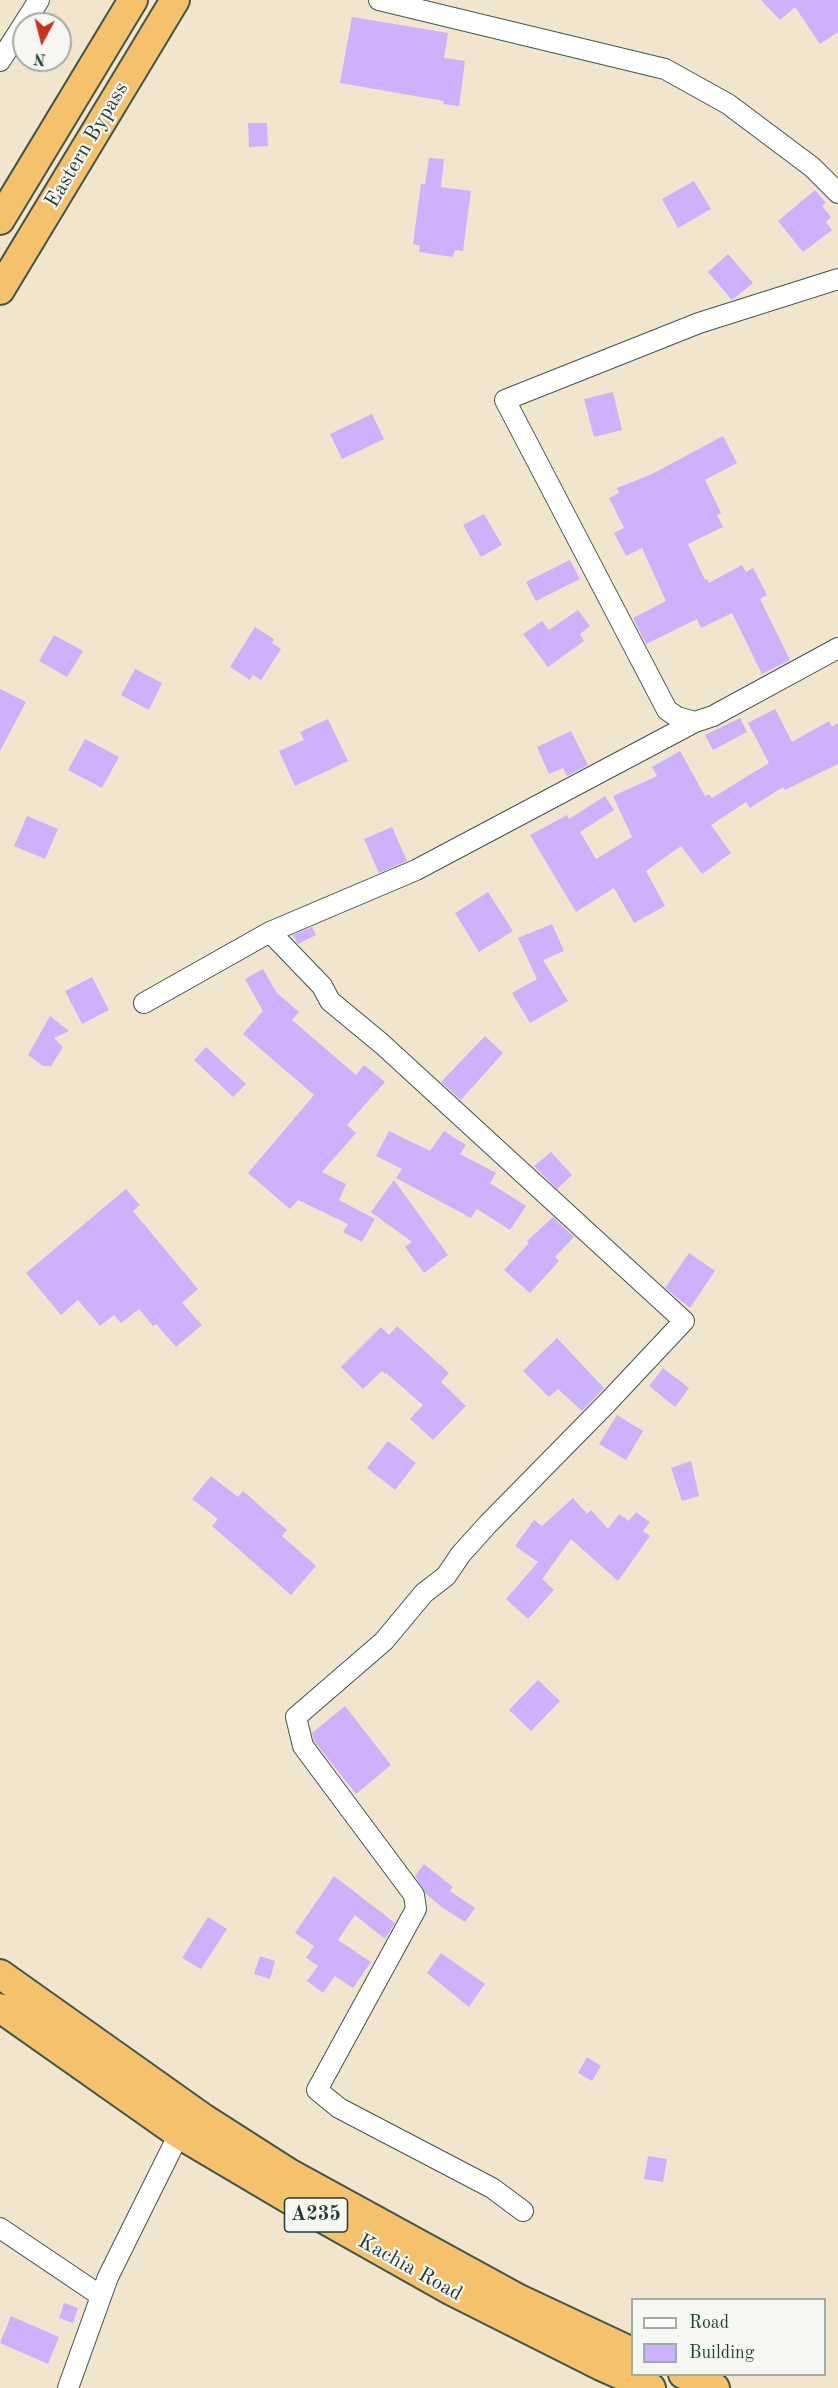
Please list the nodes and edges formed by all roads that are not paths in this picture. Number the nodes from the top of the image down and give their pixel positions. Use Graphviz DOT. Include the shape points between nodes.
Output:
graph roads {
  1 [pos="39,0"];
  2 [pos="133,0"];
  3 [pos="175,0"];
  4 [pos="379,0"];
  5 [pos="0,61"];
  6 [pos="838,193"];
  7 [pos="0,220"];
  8 [pos="838,279"];
  9 [pos="0,290"];
  10 [pos="838,648"];
  11 [pos="695,722"];
  12 [pos="270,932"];
  13 [pos="144,1003"];
  14 [pos="0,1974"];
  15 [pos="0,2008"];
  16 [pos="179,2134"];
  17 [pos="523,2211"];
  18 [pos="0,2228"];
  19 [pos="101,2296"];
  20 [pos="631,2351"];
  21 [pos="688,2376"];
  22 [pos="68,2388"];
  23 [pos="651,2388"];
  24 [pos="715,2388"];
  1 -- 5 [label="street"];
  2 -- 7 [label="highway, Eastern Bypass"];
  3 -- 9 [label="highway, Eastern Bypass"];
  4 -- 6 [label="street" via="665,69 728,104 812,167"];
  8 -- 11 [label="street" via="699,323 505,400 667,710"];
  10 -- 11 [label="street"];
  11 -- 12 [label="street" via="416,870"];
  12 -- 13 [label="street"];
  12 -- 17 [label="street" via="322,986 330,1001 391,1052 684,1321 488,1524 446,1576 424,1593 384,1641 296,1717 303,1746 414,1895 416,1909 318,2090 339,2108 492,2188"];
  14 -- 20 [label="highway, Kachia Road / A235" via="203,2118 289,2173 519,2299"];
  15 -- 16 [label="highway, Kachia Road / A235"];
  16 -- 19 [label="street"];
  16 -- 23 [label="highway, Kachia Road / A235" via="452,2291"];
  18 -- 19 [label="street"];
  19 -- 22 [label="street"];
  21 -- 24 [label="highway"];
}
